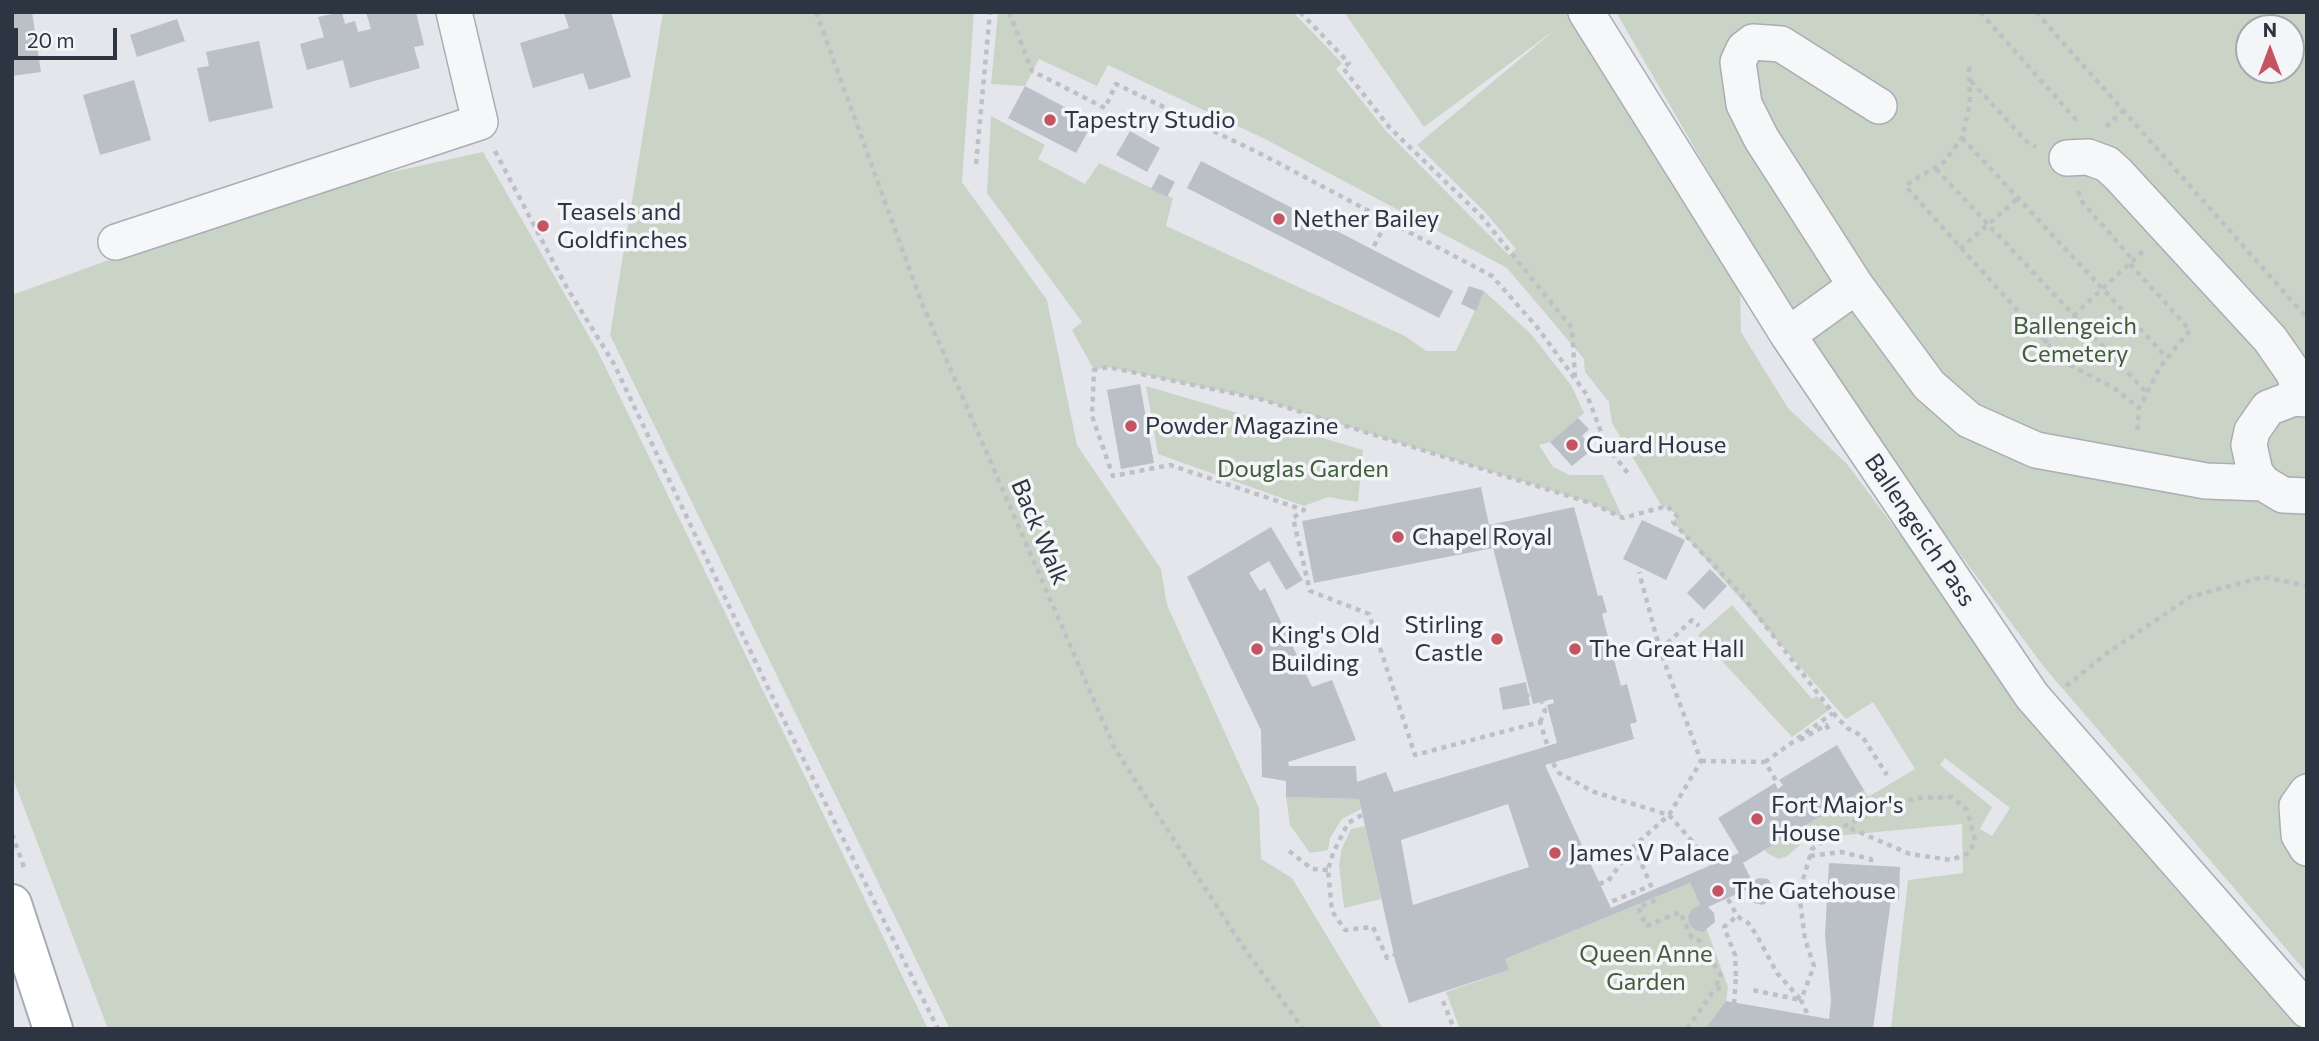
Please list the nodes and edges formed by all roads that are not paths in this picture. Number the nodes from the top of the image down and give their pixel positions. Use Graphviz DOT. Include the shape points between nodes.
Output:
graph roads {
  1 [pos="454,12"];
  2 [pos="1586,12"];
  3 [pos="1879,106"];
  4 [pos="2076,144"];
  5 [pos="116,242"];
  6 [pos="1856,286"];
  7 [pos="1788,335"];
  8 [pos="2301,399"];
  9 [pos="2263,483"];
  10 [pos="2307,496"];
  11 [pos="2307,792"];
  12 [pos="2307,848"];
  13 [pos="12,904"];
  14 [pos="2307,1010"];
  15 [pos="53,1029"];
  1 -- 5 [label="street" via="480,122"];
  2 -- 7 [label="street, Ballengeich Pass"];
  3 -- 6 [label="street" via="1781,44 1753,42 1738,62 1744,104 1761,138"];
  4 -- 8 [label="street" via="2088,157 2107,164 2270,339 2293,372"];
  6 -- 7 [label="street"];
  6 -- 9 [label="street" via="1930,385 1969,420 2036,450 2206,481"];
  7 -- 14 [label="street, Ballengeich Pass" via="2041,706"];
  8 -- 9 [label="street" via="2268,408 2252,431 2250,458"];
  9 -- 10 [label="street" via="2283,495"];
  11 -- 12 [label="street" via="2297,806 2299,835"];
  13 -- 15 [label="main road"];
}
